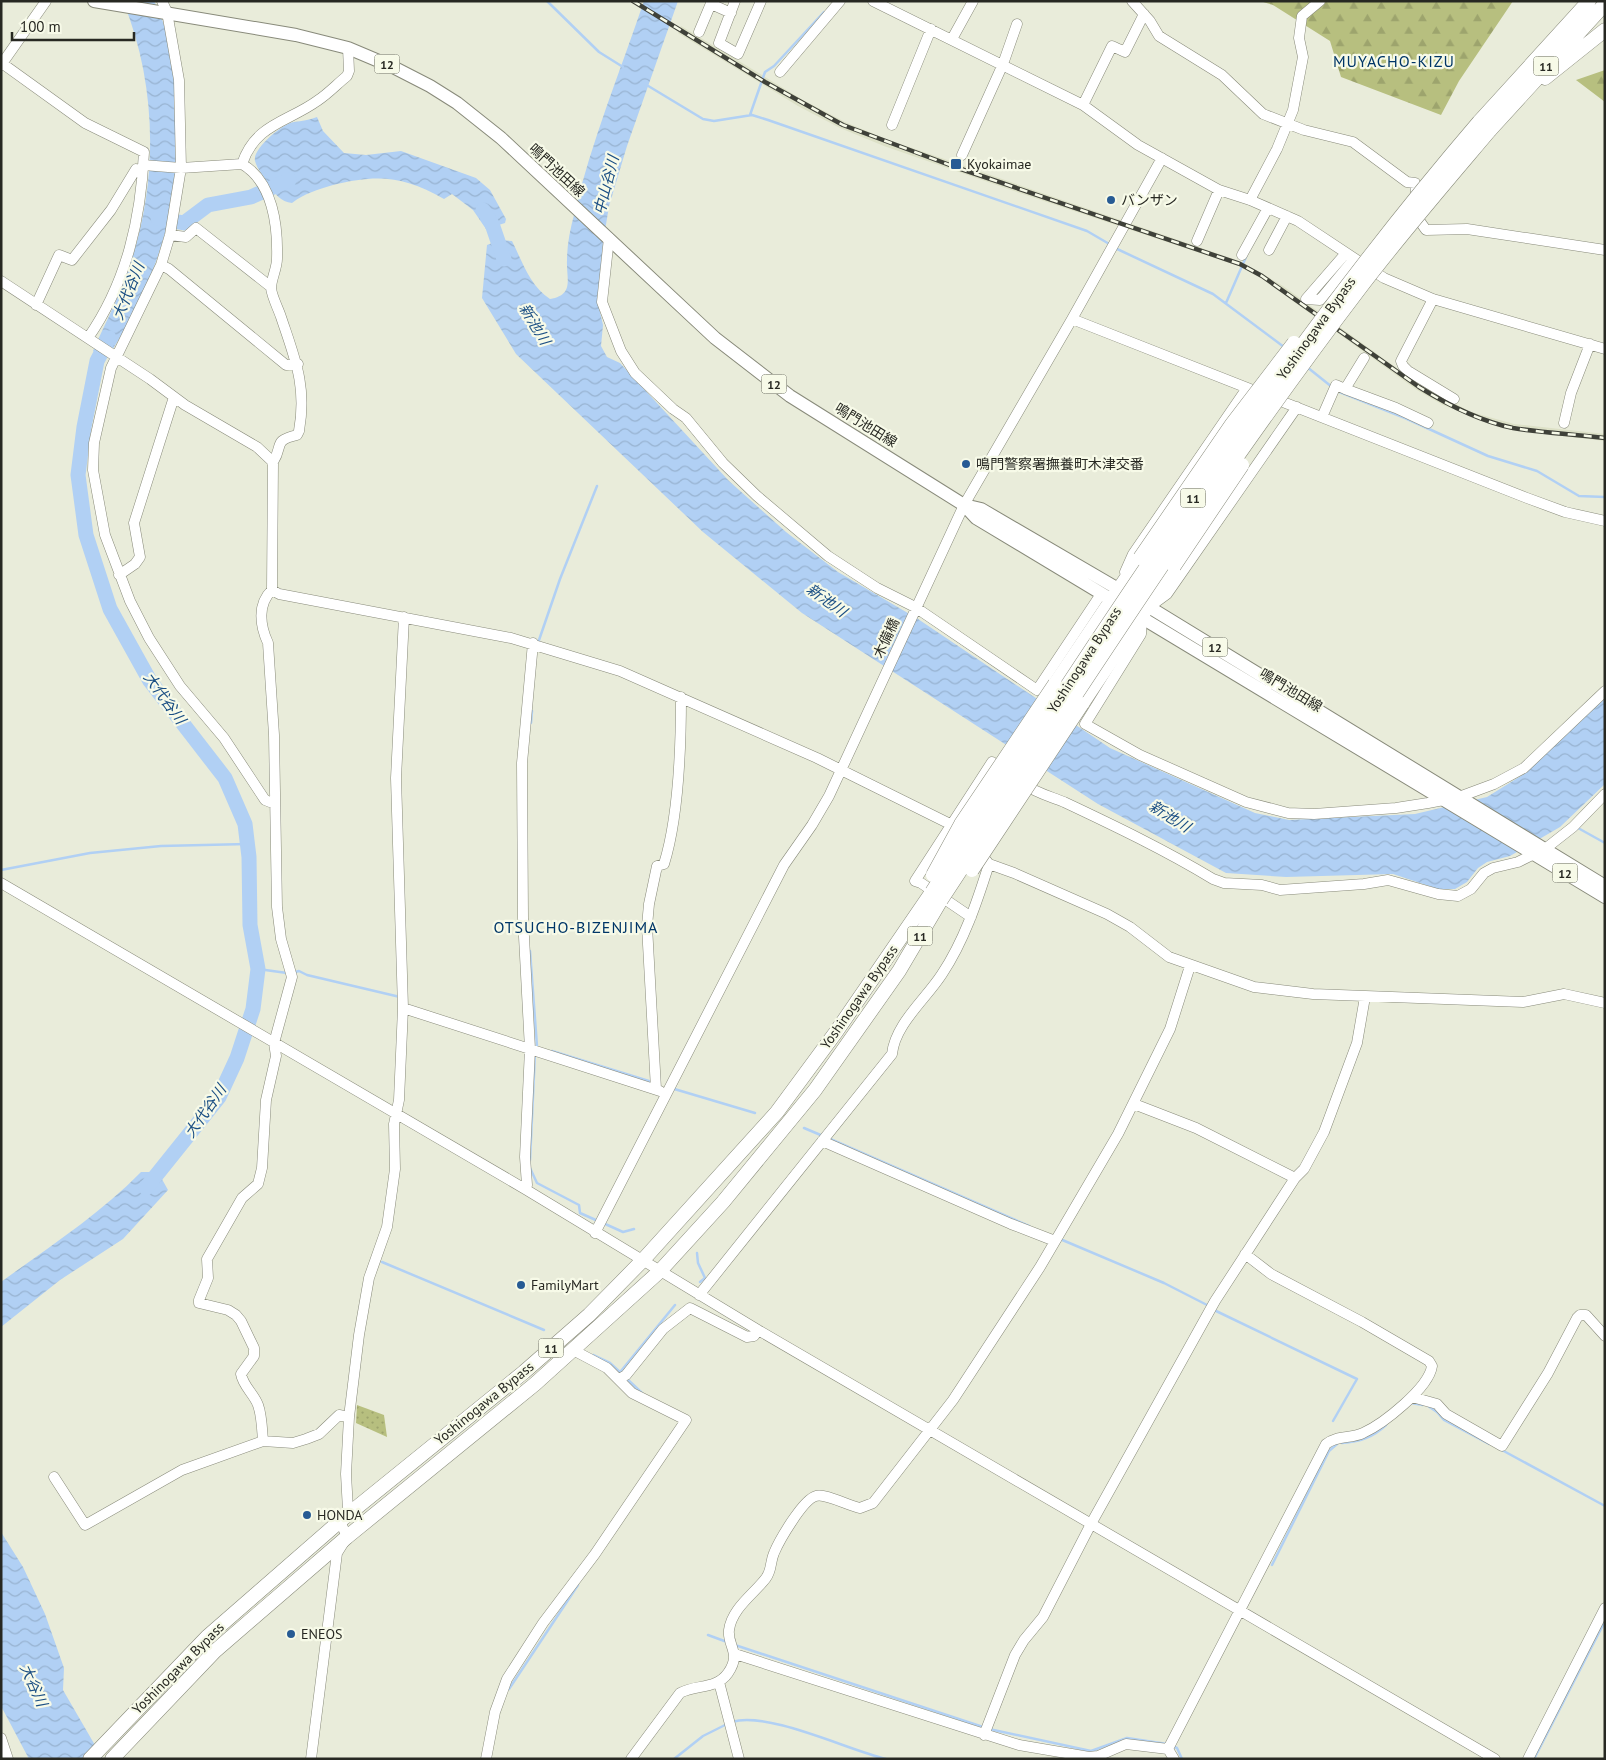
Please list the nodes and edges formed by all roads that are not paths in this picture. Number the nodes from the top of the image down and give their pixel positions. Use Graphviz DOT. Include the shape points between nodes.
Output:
graph roads {
  1 [pos="46,1"];
  2 [pos="94,1"];
  3 [pos="736,1"];
  4 [pos="761,1"];
  5 [pos="840,1"];
  6 [pos="873,1"];
  7 [pos="973,1"];
  8 [pos="1132,1"];
  9 [pos="1320,1"];
  10 [pos="1584,1"];
  11 [pos="1590,1"];
  12 [pos="711,3"];
  13 [pos="1605,4"];
  14 [pos="163,8"];
  15 [pos="731,13"];
  16 [pos="1144,14"];
  17 [pos="1018,24"];
  18 [pos="931,29"];
  19 [pos="1605,30"];
  20 [pos="699,32"];
  21 [pos="1558,33"];
  22 [pos="952,39"];
  23 [pos="348,48"];
  24 [pos="2,64"];
  25 [pos="1003,64"];
  26 [pos="780,72"];
  27 [pos="1514,103"];
  28 [pos="1083,105"];
  29 [pos="1288,124"];
  30 [pos="892,125"];
  31 [pos="1484,126"];
  32 [pos="962,155"];
  33 [pos="1162,158"];
  34 [pos="242,164"];
  35 [pos="144,167"];
  36 [pos="179,168"];
  37 [pos="1219,190"];
  38 [pos="1250,200"];
  39 [pos="1268,208"];
  40 [pos="1287,216"];
  41 [pos="172,226"];
  42 [pos="607,237"];
  43 [pos="1197,241"];
  44 [pos="1269,250"];
  45 [pos="1605,250"];
  46 [pos="1242,255"];
  47 [pos="1350,256"];
  48 [pos="161,265"];
  49 [pos="1,281"];
  50 [pos="1355,284"];
  51 [pos="271,287"];
  52 [pos="1433,299"];
  53 [pos="36,304"];
  54 [pos="1072,318"];
  55 [pos="91,340"];
  56 [pos="1590,344"];
  57 [pos="1605,349"];
  58 [pos="114,356"];
  59 [pos="1364,358"];
  60 [pos="298,364"];
  61 [pos="1247,388"];
  62 [pos="1345,388"];
  63 [pos="174,397"];
  64 [pos="1454,399"];
  65 [pos="1298,407"];
  66 [pos="1322,417"];
  67 [pos="1428,423"];
  68 [pos="1564,424"];
  69 [pos="273,462"];
  70 [pos="964,504"];
  71 [pos="1605,521"];
  72 [pos="119,575"];
  73 [pos="272,590"];
  74 [pos="1109,594"];
  75 [pos="914,609"];
  76 [pos="1146,612"];
  77 [pos="404,618"];
  78 [pos="533,643"];
  79 [pos="1605,691"];
  80 [pos="681,697"];
  81 [pos="840,770"];
  82 [pos="1605,794"];
  83 [pos="1454,800"];
  84 [pos="274,804"];
  85 [pos="950,824"];
  86 [pos="1535,849"];
  87 [pos="990,864"];
  88 [pos="1,883"];
  89 [pos="1605,886"];
  90 [pos="936,896"];
  91 [pos="1605,897"];
  92 [pos="971,918"];
  93 [pos="1190,966"];
  94 [pos="1365,997"];
  95 [pos="1605,1003"];
  96 [pos="402,1008"];
  97 [pos="270,1041"];
  98 [pos="530,1049"];
  99 [pos="661,1091"];
  100 [pos="1134,1104"];
  101 [pos="395,1113"];
  102 [pos="822,1141"];
  103 [pos="1295,1178"];
  104 [pos="525,1189"];
  105 [pos="595,1233"];
  106 [pos="1055,1241"];
  107 [pos="1245,1254"];
  108 [pos="643,1260"];
  109 [pos="660,1271"];
  110 [pos="699,1295"];
  111 [pos="758,1330"];
  112 [pos="1605,1336"];
  113 [pos="573,1350"];
  114 [pos="622,1377"];
  115 [pos="1412,1397"];
  116 [pos="349,1417"];
  117 [pos="931,1429"];
  118 [pos="263,1441"];
  119 [pos="54,1476"];
  120 [pos="340,1521"];
  121 [pos="1092,1522"];
  122 [pos="347,1537"];
  123 [pos="1605,1608"];
  124 [pos="1239,1609"];
  125 [pos="735,1654"];
  126 [pos="719,1682"];
  127 [pos="984,1735"];
  128 [pos="1,1738"];
  129 [pos="1168,1749"];
  130 [pos="114,1757"];
  131 [pos="8,1759"];
  132 [pos="90,1759"];
  133 [pos="311,1759"];
  134 [pos="486,1759"];
  135 [pos="631,1759"];
  136 [pos="739,1759"];
  137 [pos="1174,1759"];
  138 [pos="1495,1759"];
  139 [pos="1528,1759"];
  1 -- 24 [label="street"];
  2 -- 14 [label="main road, 鳴門池田線 / 12"];
  3 -- 15 [label="street"];
  4 -- 15 [label="street" via="738,54 719,43"];
  5 -- 26 [label="street"];
  6 -- 18 [label="street"];
  7 -- 22 [label="street"];
  8 -- 16 [label="street"];
  9 -- 29 [label="street" via="1302,16 1299,25 1303,57"];
  10 -- 21 [label="highway"];
  11 -- 21 [label="highway, Yoshinogawa Bypass / 11"];
  12 -- 15 [label="street"];
  12 -- 20 [label="street"];
  13 -- 27 [label="highway, Yoshinogawa Bypass / 11"];
  14 -- 23 [label="main road, 鳴門池田線 / 12"];
  14 -- 36 [label="street" via="179,80"];
  16 -- 28 [label="street" via="1125,52 1112,46"];
  16 -- 29 [label="street" via="1158,36 1222,75 1263,114"];
  17 -- 25 [label="street"];
  18 -- 22 [label="street"];
  18 -- 30 [label="street"];
  19 -- 27 [label="highway"];
  21 -- 31 [label="highway, Yoshinogawa Bypass / 11"];
  22 -- 25 [label="street"];
  23 -- 34 [label="street" via="347,76 318,101 263,131 245,154"];
  23 -- 42 [label="main road, 鳴門池田線 / 12" via="393,67 457,103 500,138"];
  24 -- 35 [label="street" via="85,123 144,152"];
  25 -- 28 [label="street"];
  25 -- 32 [label="street"];
  27 -- 31 [label="highway, Yoshinogawa Bypass / 11"];
  28 -- 33 [label="street" via="1129,139"];
  29 -- 38 [label="street"];
  29 -- 45 [label="street" via="1353,142 1407,182 1415,183 1419,220 1426,230 1467,229"];
  31 -- 50 [label="highway, Yoshinogawa Bypass / 11, bridge" via="1432,176"];
  33 -- 37 [label="street"];
  33 -- 54 [label="street, 木備橋"];
  34 -- 36 [label="street"];
  34 -- 51 [label="street" via="257,177 276,219 277,259"];
  35 -- 36 [label="street"];
  35 -- 53 [label="street" via="136,169 111,210 72,260 59,255"];
  35 -- 55 [label="street" via="135,232 108,305"];
  36 -- 41 [label="street"];
  37 -- 38 [label="street"];
  37 -- 43 [label="street"];
  38 -- 39 [label="street"];
  39 -- 40 [label="street"];
  39 -- 46 [label="street"];
  40 -- 44 [label="street"];
  40 -- 47 [label="street"];
  41 -- 48 [label="street"];
  41 -- 51 [label="street" via="186,237 196,228"];
  42 -- 70 [label="main road, 鳴門池田線 / 12" via="715,338 790,396"];
  42 -- 75 [label="street" via="602,302 620,351 635,373 672,409 686,418 743,483 828,556"];
  47 -- 47 [label="street" via="1306,299 1320,300"];
  47 -- 52 [label="street" via="1384,278"];
  48 -- 58 [label="street"];
  48 -- 60 [label="street" via="286,365"];
  49 -- 53 [label="street"];
  50 -- 74 [label="highway, bridge" via="1317,313 1232,424 1140,558"];
  50 -- 76 [label="highway, bridge" via="1346,318 1258,442"];
  50 -- 90 [label="highway, Yoshinogawa Bypass / 11, bridge" via="1207,479 1141,574"];
  51 -- 60 [label="street"];
  52 -- 56 [label="street"];
  52 -- 64 [label="street" via="1402,361 1403,366"];
  53 -- 55 [label="street"];
  54 -- 61 [label="street"];
  54 -- 70 [label="street, 木備橋"];
  55 -- 58 [label="street"];
  56 -- 57 [label="street"];
  56 -- 68 [label="street" via="1571,393"];
  58 -- 63 [label="street"];
  58 -- 72 [label="street" via="96,434 94,470 105,535"];
  59 -- 62 [label="street"];
  60 -- 69 [label="street" via="303,395 299,431 280,442"];
  61 -- 65 [label="street"];
  61 -- 74 [label="street"];
  62 -- 66 [label="street" via="1336,385"];
  62 -- 67 [label="street"];
  63 -- 69 [label="street" via="257,447"];
  63 -- 72 [label="street" via="134,523 140,558"];
  65 -- 66 [label="street"];
  65 -- 76 [label="street" via="1167,594"];
  66 -- 71 [label="street" via="1565,512"];
  69 -- 73 [label="street"];
  70 -- 74 [label="main road, 鳴門池田線 / 12" via="981,508"];
  70 -- 75 [label="street, 木備橋"];
  72 -- 84 [label="street" via="148,638 161,658 224,738 265,800"];
  73 -- 77 [label="street"];
  73 -- 84 [label="street" via="266,596 261,615 262,630 268,643 274,735"];
  74 -- 75 [label="street" via="1037,690"];
  74 -- 76 [label="main road, 鳴門池田線 / 12"];
  74 -- 90 [label="highway, 11, bridge" via="1055,684 961,824"];
  75 -- 81 [label="street, 木備橋"];
  76 -- 83 [label="main road, 鳴門池田線 / 12"];
  76 -- 83 [label="street" via="1141,634 1086,720 1089,727 1140,755 1268,809 1314,814"];
  76 -- 90 [label="highway, bridge" via="1128,634 1001,828"];
  77 -- 78 [label="street"];
  77 -- 96 [label="street" via="396,778"];
  78 -- 80 [label="street" via="620,671"];
  78 -- 98 [label="street" via="522,763 523,918"];
  79 -- 83 [label="street" via="1524,768"];
  80 -- 81 [label="street"];
  80 -- 99 [label="street" via="672,839 664,864 657,866 649,904"];
  81 -- 85 [label="street"];
  81 -- 99 [label="street, 木備橋" via="812,825 784,865"];
  82 -- 86 [label="street" via="1573,827"];
  83 -- 86 [label="main road, 鳴門池田線 / 12"];
  84 -- 97 [label="street" via="280,939 292,977"];
  85 -- 86 [label="street" via="992,762 1036,793 1153,844 1224,883 1262,885 1280,890 1388,880 1438,894 1458,896 1471,889 1484,873 1518,862"];
  85 -- 87 [label="street"];
  85 -- 92 [label="street" via="915,881"];
  86 -- 89 [label="main road, 鳴門池田線 / 12"];
  86 -- 91 [label="main road, 鳴門池田線 / 12"];
  87 -- 92 [label="street"];
  87 -- 93 [label="street" via="1106,914 1130,927 1169,957"];
  88 -- 97 [label="street"];
  90 -- 108 [label="highway, Yoshinogawa Bypass / 11" via="911,922 777,1112"];
  90 -- 109 [label="highway, Yoshinogawa Bypass / 11" via="900,972 809,1097 723,1202"];
  92 -- 102 [label="street" via="942,974 893,1040 892,1054"];
  93 -- 94 [label="street" via="1269,990"];
  93 -- 100 [label="street" via="1170,1029"];
  94 -- 95 [label="street" via="1522,1002 1564,994"];
  94 -- 103 [label="street" via="1357,1043 1324,1132 1304,1169"];
  96 -- 98 [label="street"];
  96 -- 101 [label="street" via="399,1100"];
  97 -- 101 [label="street"];
  97 -- 118 [label="street" via="276,1056 266,1100 258,1184 242,1198 207,1260 208,1278 199,1300 199,1303 236,1315 254,1348 254,1356 241,1374 258,1406"];
  98 -- 99 [label="street"];
  98 -- 104 [label="street"];
  99 -- 105 [label="street, 木備橋"];
  100 -- 103 [label="street" via="1196,1128"];
  100 -- 106 [label="street"];
  101 -- 104 [label="street"];
  101 -- 116 [label="street" via="395,1169 387,1227 369,1278"];
  102 -- 106 [label="street"];
  102 -- 110 [label="street"];
  103 -- 107 [label="street"];
  104 -- 105 [label="street"];
  105 -- 108 [label="street"];
  106 -- 117 [label="street"];
  107 -- 115 [label="street" via="1272,1274 1429,1361 1432,1371"];
  107 -- 121 [label="street" via="1196,1334"];
  108 -- 109 [label="street"];
  108 -- 120 [label="highway, Yoshinogawa Bypass / 11" via="589,1315 524,1372"];
  109 -- 110 [label="street"];
  109 -- 113 [label="highway, Yoshinogawa Bypass / 11"];
  110 -- 111 [label="street"];
  111 -- 114 [label="street" via="754,1336 746,1337 690,1308 663,1329"];
  111 -- 117 [label="street"];
  112 -- 115 [label="street" via="1586,1315 1577,1318 1548,1373 1502,1446 1452,1418 1437,1404"];
  113 -- 114 [label="street"];
  113 -- 122 [label="highway, Yoshinogawa Bypass / 11"];
  114 -- 134 [label="street" via="632,1393 686,1420 507,1679 494,1712"];
  115 -- 124 [label="street" via="1364,1433 1333,1439 1326,1444"];
  116 -- 118 [label="street" via="339,1415 319,1434 306,1440"];
  116 -- 120 [label="street" via="348,1510"];
  117 -- 121 [label="street"];
  117 -- 125 [label="street" via="873,1503 860,1508 823,1496 808,1500 781,1537 766,1579 734,1616 729,1631"];
  118 -- 119 [label="street" via="182,1470 85,1525"];
  120 -- 122 [label="street"];
  120 -- 132 [label="highway, Yoshinogawa Bypass / 11" via="207,1637"];
  121 -- 124 [label="street"];
  121 -- 127 [label="street" via="1043,1617 1015,1655"];
  122 -- 130 [label="highway, Yoshinogawa Bypass / 11" via="216,1651"];
  122 -- 133 [label="street" via="337,1553"];
  123 -- 139 [label="street"];
  124 -- 129 [label="street"];
  124 -- 138 [label="street"];
  125 -- 126 [label="street" via="728,1672"];
  125 -- 127 [label="street"];
  126 -- 135 [label="street" via="680,1693"];
  126 -- 136 [label="street"];
  127 -- 129 [label="street" via="1019,1745 1089,1757 1126,1744"];
  128 -- 131 [label="street"];
  129 -- 137 [label="street"];
}
